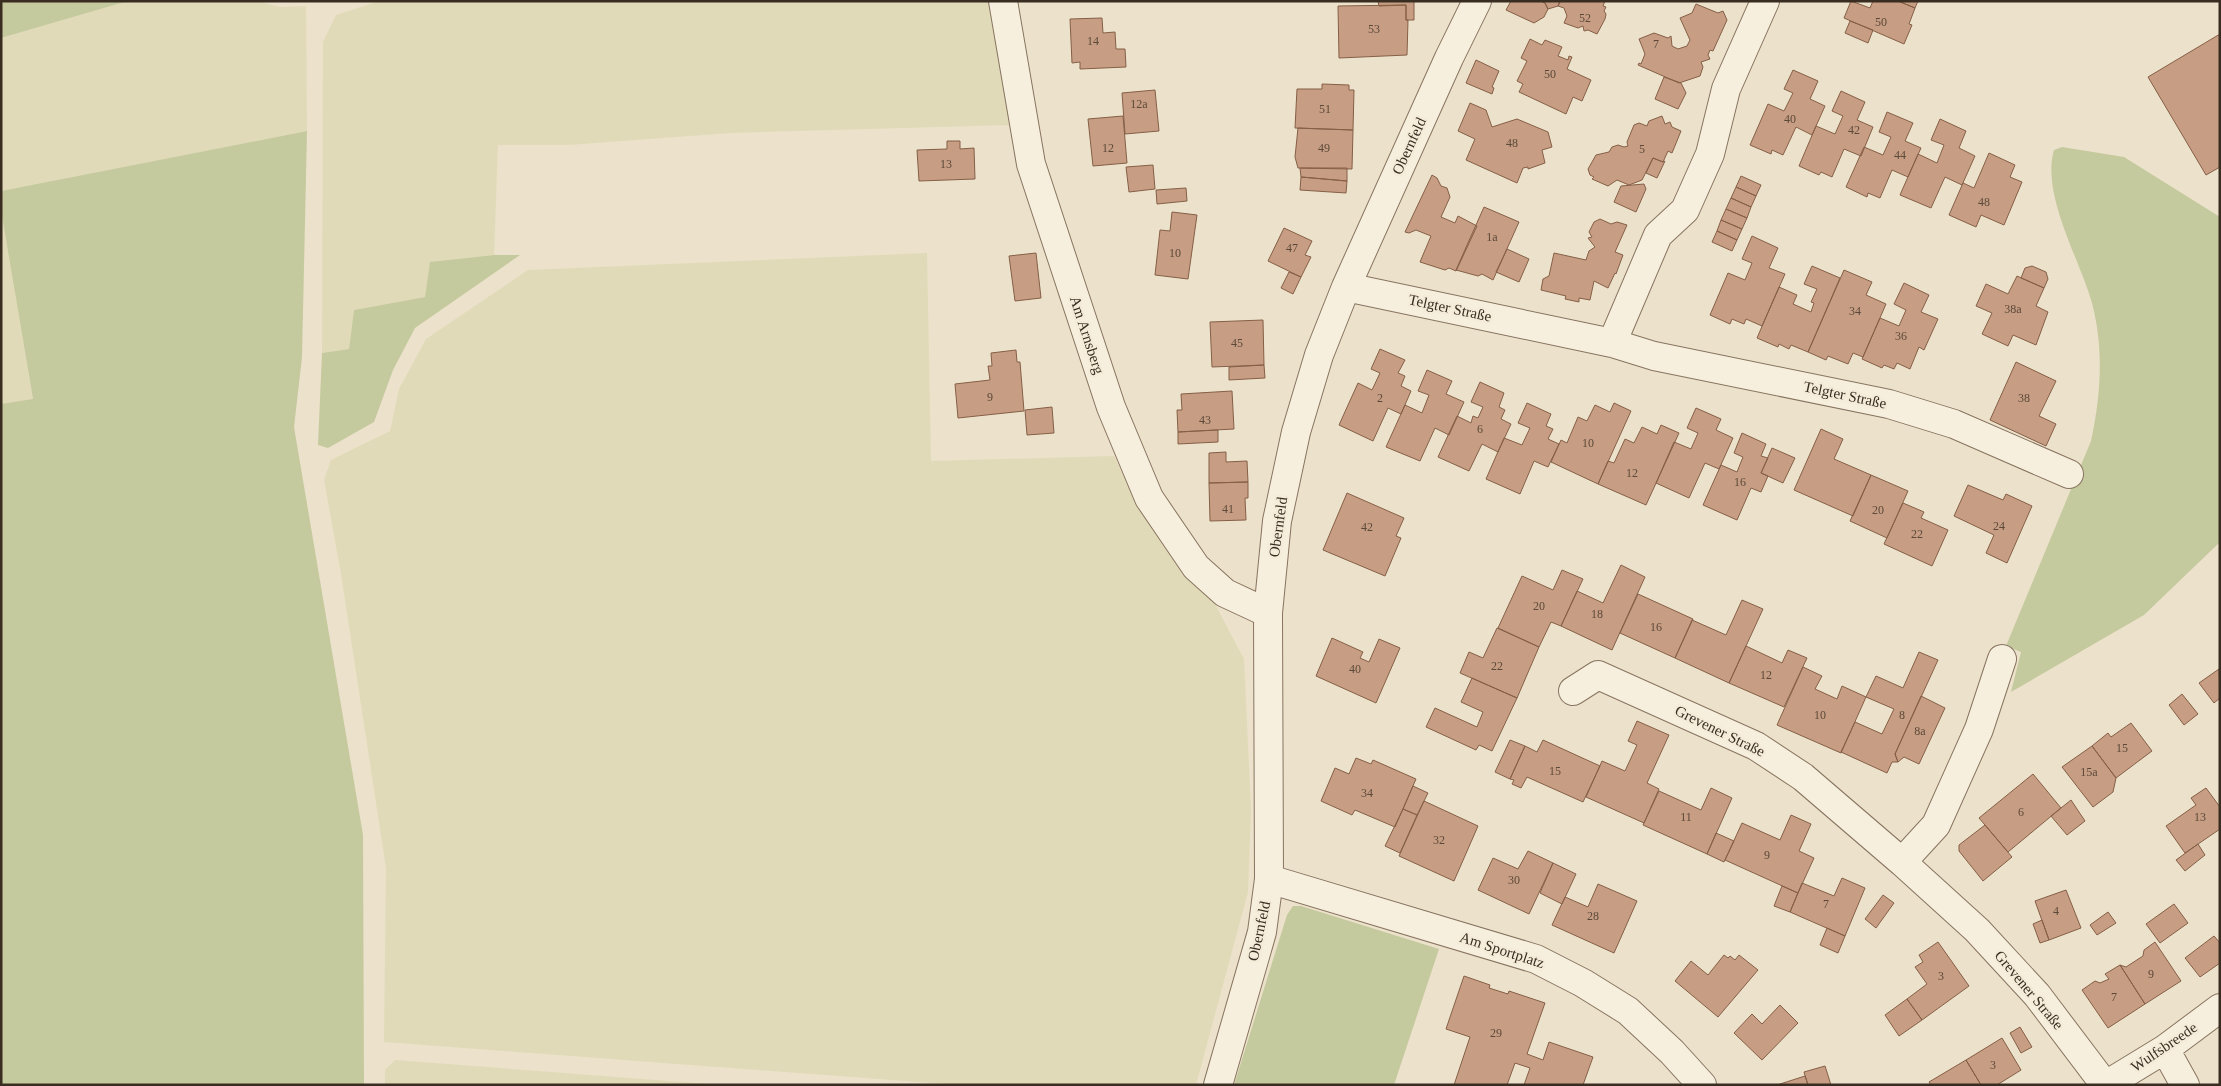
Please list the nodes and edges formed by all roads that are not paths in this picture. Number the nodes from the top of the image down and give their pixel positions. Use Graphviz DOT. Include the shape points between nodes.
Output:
graph roads {
  1 [pos="1003,1"];
  2 [pos="1477,1"];
  3 [pos="1764,1"];
  4 [pos="1346,287"];
  5 [pos="1612,343"];
  6 [pos="2069,474"];
  7 [pos="1268,613"];
  8 [pos="2002,659"];
  9 [pos="1572,691"];
  10 [pos="1902,862"];
  11 [pos="1268,879"];
  12 [pos="2220,1008"];
  13 [pos="2165,1049"];
  14 [pos="1218,1085"];
  15 [pos="1702,1085"];
  16 [pos="2106,1085"];
  17 [pos="2186,1085"];
  1 -- 7 [label="street, Am Arnsberg" via="1031,164 1112,407 1149,498 1196,567 1225,593"];
  2 -- 4 [label="street, Obernfeld"];
  3 -- 5 [label="street" via="1726,88 1710,154 1685,210 1658,235"];
  4 -- 5 [label="street, Telgter Straße"];
  4 -- 7 [label="street, Obernfeld" via="1318,355 1296,432 1277,521"];
  5 -- 6 [label="street, Telgter Straße" via="1654,356 1889,404 1954,424"];
  7 -- 11 [label="street, Obernfeld"];
  8 -- 10 [label="street" via="1979,729 1936,826"];
  9 -- 10 [label="street, Grevener Straße" via="1598,675 1756,746 1803,777"];
  10 -- 16 [label="street, Grevener Straße" via="1977,930 2037,995"];
  11 -- 14 [label="street, Obernfeld" via="1262,932"];
  11 -- 15 [label="street, Am Sportplatz" via="1536,959 1628,1011"];
  12 -- 13 [label="street, Wulfsbreede"];
  13 -- 16 [label="street, Wulfsbreede"];
  13 -- 17 [label="street"];
}
